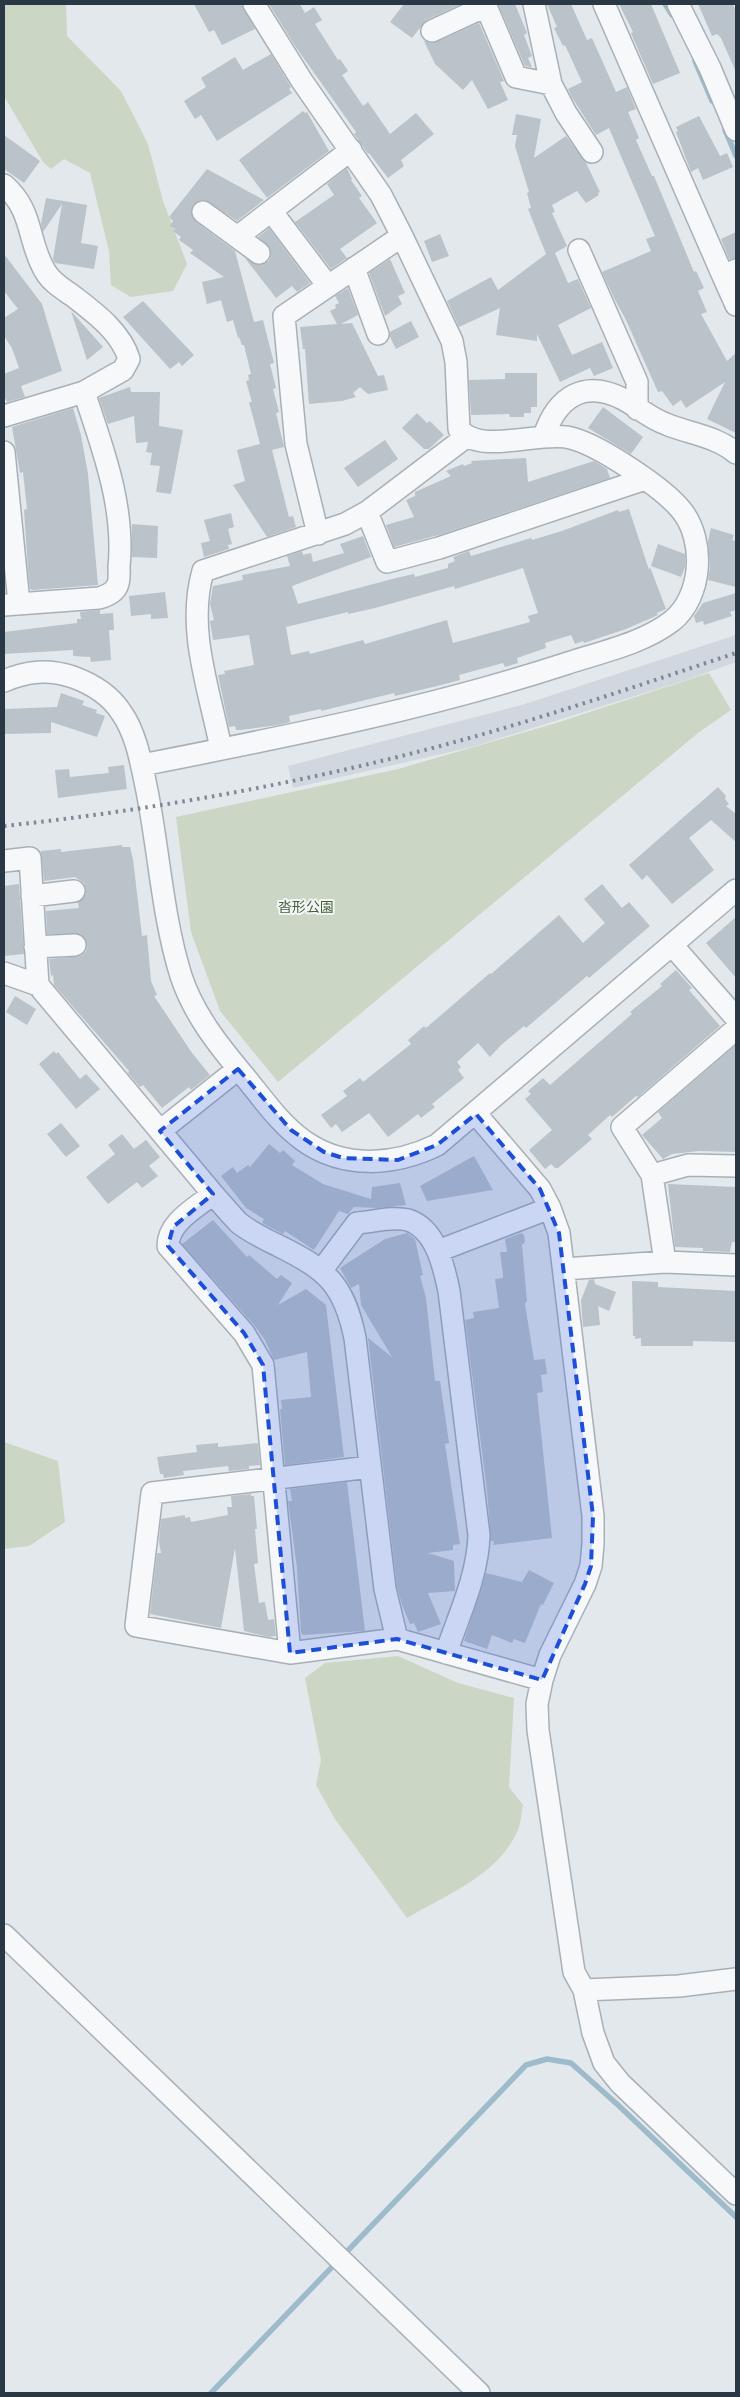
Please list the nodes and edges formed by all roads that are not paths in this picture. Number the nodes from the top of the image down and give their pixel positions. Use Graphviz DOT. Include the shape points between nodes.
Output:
graph roads {
  1 [pos="254,4"];
  2 [pos="534,4"];
  3 [pos="604,4"];
  4 [pos="678,4"];
  5 [pos="485,5"];
  6 [pos="432,31"];
  7 [pos="551,84"];
  8 [pos="736,130"];
  9 [pos="351,150"];
  10 [pos="592,152"];
  11 [pos="4,185"];
  12 [pos="203,212"];
  13 [pos="272,212"];
  14 [pos="402,236"];
  15 [pos="237,237"];
  16 [pos="579,250"];
  17 [pos="259,253"];
  18 [pos="354,268"];
  19 [pos="730,273"];
  20 [pos="328,286"];
  21 [pos="736,305"];
  22 [pos="378,334"];
  23 [pos="84,392"];
  24 [pos="637,409"];
  25 [pos="4,416"];
  26 [pos="544,436"];
  27 [pos="466,437"];
  28 [pos="4,452"];
  29 [pos="736,453"];
  30 [pos="645,479"];
  31 [pos="367,512"];
  32 [pos="318,534"];
  33 [pos="11,604"];
  34 [pos="4,682"];
  35 [pos="222,749"];
  36 [pos="142,765"];
  37 [pos="4,861"];
  38 [pos="736,890"];
  39 [pos="74,891"];
  40 [pos="32,896"];
  41 [pos="75,945"];
  42 [pos="672,945"];
  43 [pos="36,947"];
  44 [pos="4,973"];
  45 [pos="38,986"];
  46 [pos="736,1018"];
  47 [pos="736,1029"];
  48 [pos="238,1069"];
  49 [pos="476,1114"];
  50 [pos="160,1131"];
  51 [pos="736,1166"];
  52 [pos="652,1175"];
  53 [pos="213,1194"];
  54 [pos="550,1208"];
  55 [pos="438,1251"];
  56 [pos="665,1262"];
  57 [pos="736,1265"];
  58 [pos="564,1269"];
  59 [pos="321,1271"];
  60 [pos="370,1467"];
  61 [pos="274,1479"];
  62 [pos="397,1639"];
  63 [pos="290,1653"];
  64 [pos="446,1653"];
  65 [pos="542,1680"];
  66 [pos="4,1935"];
  67 [pos="736,1980"];
  68 [pos="584,1990"];
  69 [pos="736,2194"];
  70 [pos="479,2393"];
  1 -- 9 [label="street" via="302,81"];
  2 -- 7 [label="street"];
  3 -- 19 [label="street"];
  4 -- 8 [label="street"];
  5 -- 6 [label="street"];
  5 -- 7 [label="street" via="516,77"];
  7 -- 10 [label="street"];
  9 -- 13 [label="street"];
  9 -- 14 [label="street" via="381,194"];
  11 -- 23 [label="street" via="21,203 44,270 108,327 126,350 129,359 123,370"];
  12 -- 15 [label="street"];
  13 -- 15 [label="street"];
  13 -- 20 [label="street"];
  14 -- 18 [label="street"];
  14 -- 27 [label="street" via="452,341 460,429"];
  15 -- 17 [label="street"];
  16 -- 24 [label="street" via="612,320 636,382"];
  18 -- 20 [label="street"];
  18 -- 22 [label="street"];
  19 -- 21 [label="street"];
  20 -- 32 [label="street" via="284,316 296,444"];
  23 -- 25 [label="street"];
  23 -- 33 [label="street" via="120,516 118,585 99,598"];
  24 -- 26 [label="street" via="625,400 603,392 573,395 554,411"];
  24 -- 29 [label="street" via="669,426 722,443"];
  26 -- 27 [label="street" via="480,441"];
  26 -- 30 [label="street" via="567,437 588,445"];
  27 -- 31 [label="street"];
  28 -- 33 [label="street"];
  30 -- 31 [label="street" via="386,562"];
  30 -- 35 [label="street" via="682,510 690,523 697,547 698,567 686,602 674,619 654,633 522,678 339,725"];
  31 -- 32 [label="street"];
  32 -- 35 [label="street" via="203,571 197,592 198,639"];
  34 -- 36 [label="street" via="25,673 44,671 63,674 96,687 122,712"];
  35 -- 36 [label="street"];
  36 -- 48 [label="street" via="182,976 202,1021"];
  37 -- 40 [label="street" via="30,858"];
  38 -- 42 [label="street"];
  39 -- 40 [label="street"];
  40 -- 43 [label="street"];
  41 -- 43 [label="street"];
  42 -- 46 [label="street"];
  42 -- 49 [label="street"];
  43 -- 45 [label="street"];
  44 -- 45 [label="street"];
  45 -- 50 [label="street"];
  47 -- 52 [label="street" via="622,1127"];
  48 -- 49 [label="street" via="275,1114 304,1141 324,1152 360,1161 398,1160 417,1155 437,1146"];
  48 -- 50 [label="street"];
  49 -- 54 [label="street" via="540,1189"];
  50 -- 53 [label="street"];
  51 -- 52 [label="street" via="688,1165"];
  52 -- 56 [label="street"];
  53 -- 59 [label="street" via="240,1223"];
  53 -- 61 [label="street" via="173,1227 168,1236 168,1246 244,1333 263,1365"];
  54 -- 55 [label="street"];
  54 -- 58 [label="street" via="559,1233"];
  55 -- 59 [label="street" via="416,1224 406,1220 357,1223"];
  55 -- 64 [label="street" via="449,1291 479,1535 475,1569"];
  56 -- 57 [label="street"];
  56 -- 58 [label="street"];
  58 -- 65 [label="street" via="593,1516 593,1544 585,1584 550,1655"];
  59 -- 60 [label="street" via="338,1288 349,1310"];
  60 -- 61 [label="street"];
  60 -- 62 [label="street" via="385,1590"];
  61 -- 63 [label="street"];
  61 -- 63 [label="street" via="152,1493 136,1626"];
  62 -- 63 [label="street"];
  62 -- 64 [label="street"];
  64 -- 65 [label="street"];
  65 -- 68 [label="street" via="537,1704 538,1730 574,1972"];
  66 -- 70 [label="street"];
  67 -- 68 [label="street"];
  68 -- 69 [label="street" via="593,2033 604,2063 620,2083"];
}
